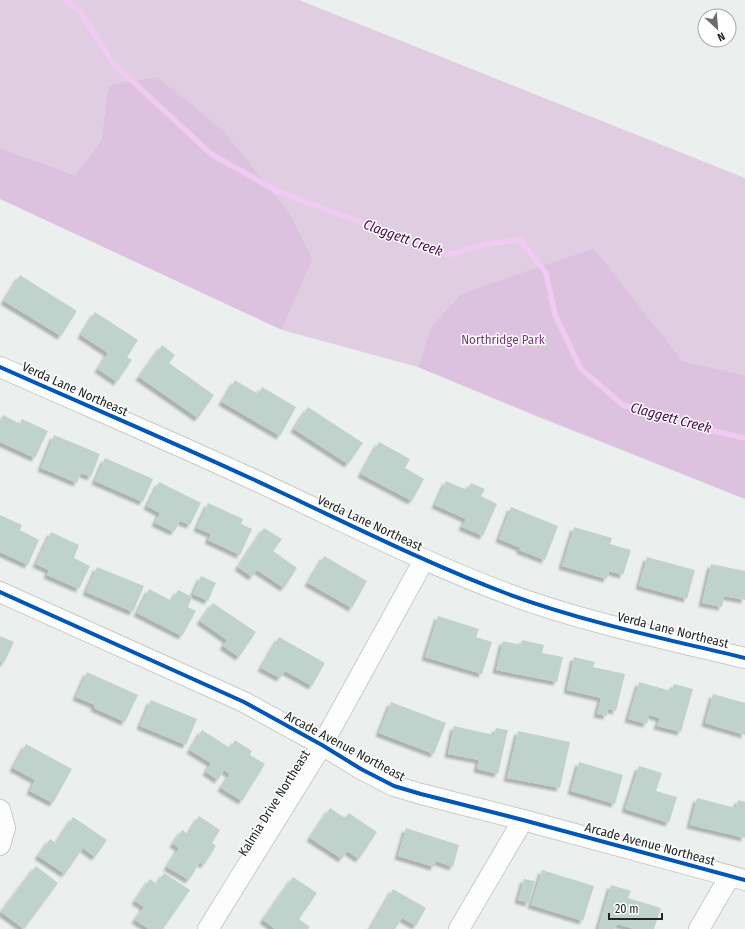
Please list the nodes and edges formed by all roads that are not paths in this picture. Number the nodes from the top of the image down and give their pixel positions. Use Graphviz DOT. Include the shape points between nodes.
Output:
graph roads {
  1 [pos="0,366"];
  2 [pos="424,560"];
  3 [pos="0,592"];
  4 [pos="745,658"];
  5 [pos="322,745"];
  6 [pos="0,810"];
  7 [pos="523,820"];
  8 [pos="0,845"];
  9 [pos="737,878"];
  10 [pos="208,929"];
  11 [pos="459,929"];
  12 [pos="699,929"];
  1 -- 2 [label="street, Verda Lane Northeast" via="274,489"];
  2 -- 4 [label="street, Verda Lane Northeast" via="509,594 562,611"];
  2 -- 5 [label="street, Kalmia Drive Northeast"];
  3 -- 5 [label="street, Arcade Avenue Northeast" via="244,702"];
  5 -- 7 [label="street, Arcade Avenue Northeast" via="394,786"];
  5 -- 10 [label="street, Kalmia Drive Northeast"];
  6 -- 8 [label="street" via="5,828"];
  7 -- 9 [label="street, Arcade Avenue Northeast"];
  7 -- 11 [label="street"];
  9 -- 12 [label="street"];
}
